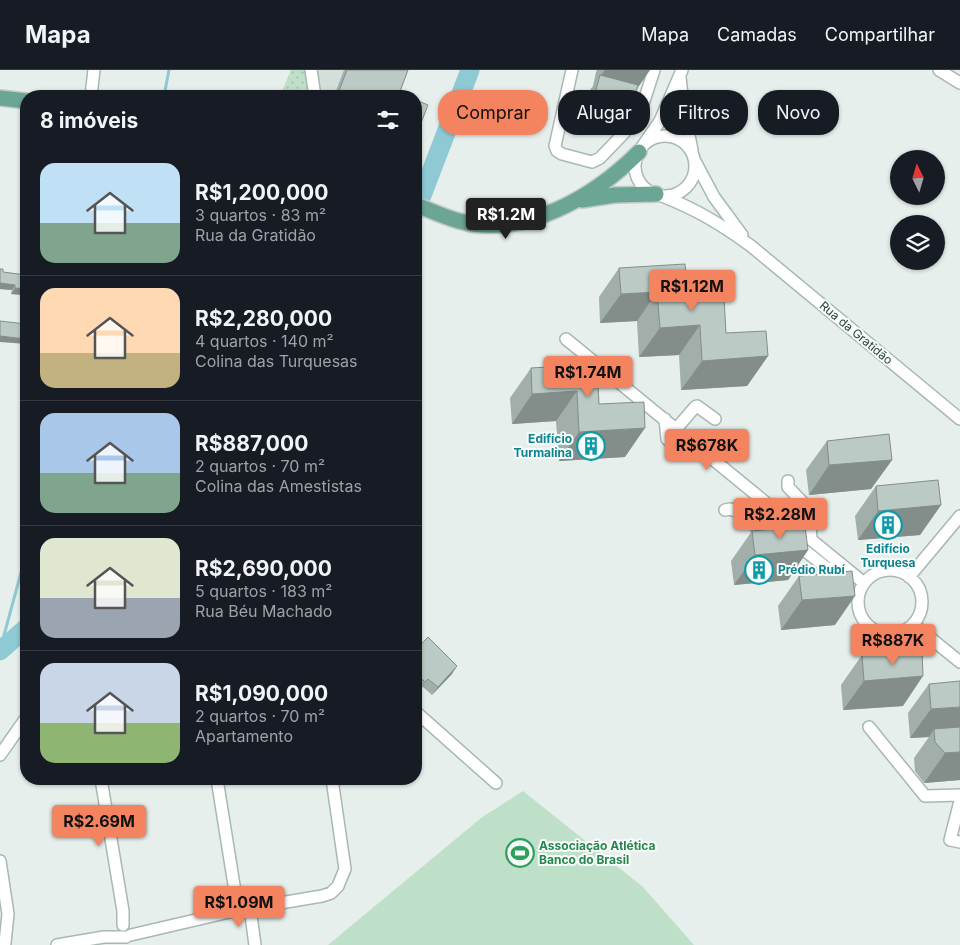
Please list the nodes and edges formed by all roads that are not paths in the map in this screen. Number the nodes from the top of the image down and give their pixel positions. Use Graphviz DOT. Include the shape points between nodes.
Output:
graph roads {
  1 [pos="94,70"];
  2 [pos="311,70"];
  3 [pos="572,70"];
  4 [pos="654,70"];
  5 [pos="939,70"];
  6 [pos="681,73"];
  7 [pos="960,83"];
  8 [pos="92,90"];
  9 [pos="314,90"];
  10 [pos="0,98"];
  11 [pos="20,101"];
  12 [pos="640,150"];
  13 [pos="693,157"];
  14 [pos="659,195"];
  15 [pos="573,202"];
  16 [pos="422,207"];
  17 [pos="751,246"];
  18 [pos="566,339"];
  19 [pos="714,418"];
  20 [pos="664,419"];
  21 [pos="960,419"];
  22 [pos="676,428"];
  23 [pos="700,448"];
  24 [pos="788,481"];
  25 [pos="725,510"];
  26 [pos="960,516"];
  27 [pos="812,540"];
  28 [pos="804,550"];
  29 [pos="839,563"];
  30 [pos="910,577"];
  31 [pos="864,583"];
  32 [pos="913,624"];
  33 [pos="960,662"];
  34 [pos="422,717"];
  35 [pos="20,727"];
  36 [pos="869,727"];
  37 [pos="0,755"];
  38 [pos="496,783"];
  39 [pos="102,785"];
  40 [pos="218,785"];
  41 [pos="333,785"];
  42 [pos="960,795"];
  43 [pos="960,801"];
  44 [pos="960,842"];
  45 [pos="0,861"];
  46 [pos="250,908"];
  47 [pos="238,910"];
  48 [pos="127,930"];
  49 [pos="3,942"];
  50 [pos="57,945"];
  51 [pos="255,945"];
  1 -- 8 [label="street"];
  2 -- 9 [label="street"];
  3 -- 4 [label="street" via="555,146 562,154 592,162 600,158 634,119 643,104"];
  5 -- 7 [label="street"];
  6 -- 12 [label="street" via="660,121"];
  6 -- 13 [label="street" via="683,105"];
  10 -- 11 [label="main road"];
  12 -- 13 [label="street" via="650,141 669,137 687,146"];
  12 -- 14 [label="street" via="635,168 637,177 648,191"];
  12 -- 15 [label="main road, Rua da Gratidão" via="609,179"];
  13 -- 14 [label="street" via="694,175 690,182 678,193"];
  13 -- 17 [label="street, Rua da Gratidão" via="714,197"];
  14 -- 15 [label="main road, Rua da Gratidão" via="615,195"];
  14 -- 17 [label="street, Rua da Gratidão" via="704,214"];
  15 -- 16 [label="main road, Rua da Gratidão" via="527,220 494,226 459,221"];
  17 -- 21 [label="street, Rua da Gratidão"];
  18 -- 20 [label="street"];
  19 -- 22 [label="street" via="697,406"];
  20 -- 22 [label="street"];
  20 -- 23 [label="street" via="667,439 681,450"];
  22 -- 23 [label="street"];
  23 -- 27 [label="street"];
  24 -- 27 [label="street" via="788,487 809,509"];
  25 -- 28 [label="street" via="736,511 773,540 790,540"];
  26 -- 30 [label="street"];
  27 -- 28 [label="street"];
  27 -- 29 [label="street"];
  28 -- 29 [label="street" via="827,568 832,569"];
  29 -- 31 [label="street"];
  30 -- 31 [label="street" via="885,570"];
  30 -- 32 [label="street" via="917,584 922,605"];
  31 -- 32 [label="street" via="859,592 858,608 865,623 873,630 894,634"];
  32 -- 33 [label="street"];
  34 -- 38 [label="street"];
  35 -- 37 [label="street"];
  36 -- 42 [label="street" via="925,796"];
  39 -- 48 [label="street"];
  40 -- 47 [label="street"];
  41 -- 46 [label="street" via="345,869 338,886 322,896"];
  43 -- 44 [label="street" via="950,840"];
  45 -- 49 [label="street" via="8,914"];
  46 -- 47 [label="street"];
  46 -- 51 [label="street"];
  47 -- 48 [label="street" via="152,930"];
  48 -- 50 [label="street"];
}
